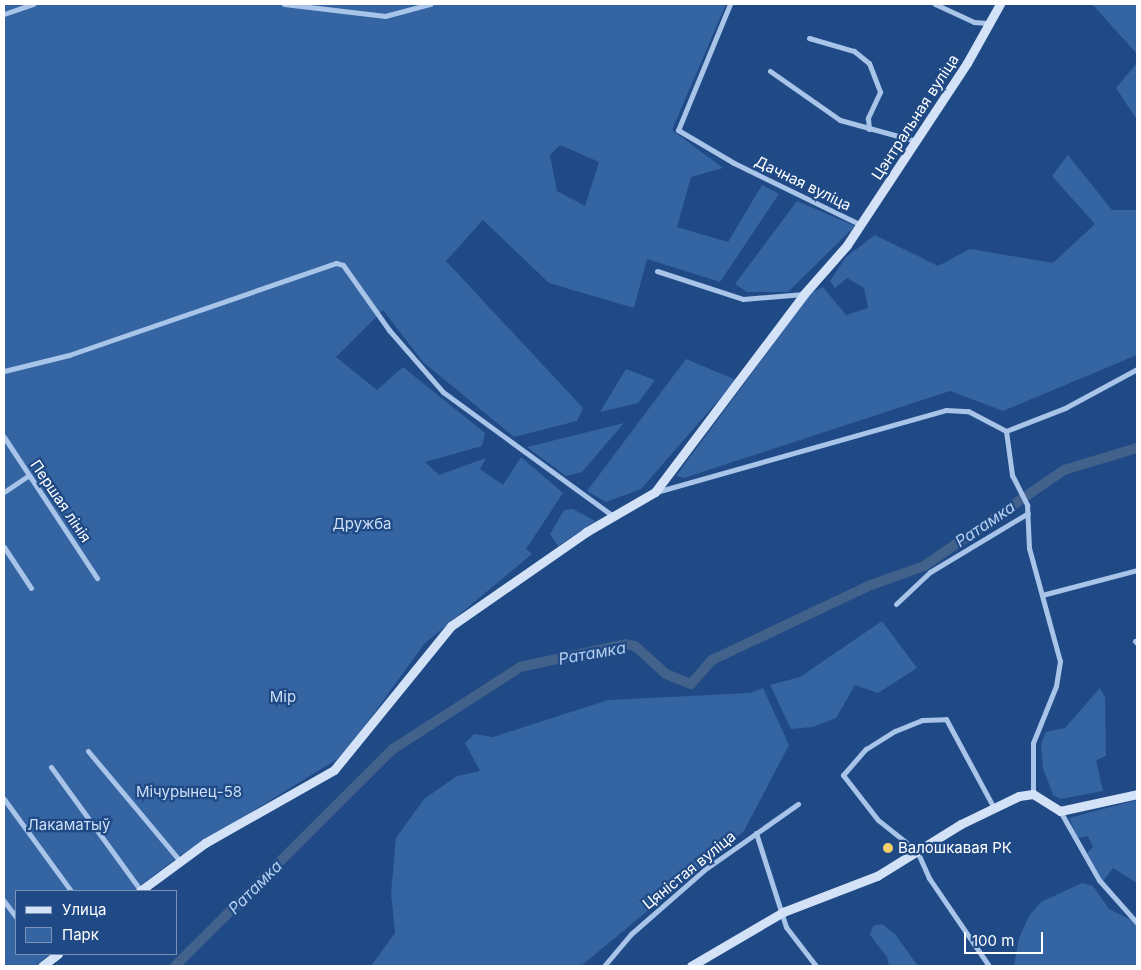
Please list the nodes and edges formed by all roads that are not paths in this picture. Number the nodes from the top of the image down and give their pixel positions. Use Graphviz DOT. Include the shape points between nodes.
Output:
graph roads {
  1 [pos="33,4"];
  2 [pos="284,4"];
  3 [pos="430,4"];
  4 [pos="730,4"];
  5 [pos="935,4"];
  6 [pos="1000,4"];
  7 [pos="4,14"];
  8 [pos="988,23"];
  9 [pos="808,38"];
  10 [pos="770,72"];
  11 [pos="868,129"];
  12 [pos="916,141"];
  13 [pos="861,225"];
  14 [pos="657,271"];
  15 [pos="804,294"];
  16 [pos="1137,369"];
  17 [pos="4,371"];
  18 [pos="1006,431"];
  19 [pos="4,437"];
  20 [pos="29,475"];
  21 [pos="4,492"];
  22 [pos="656,492"];
  23 [pos="1028,513"];
  24 [pos="614,516"];
  25 [pos="4,547"];
  26 [pos="1137,570"];
  27 [pos="97,578"];
  28 [pos="31,588"];
  29 [pos="1042,595"];
  30 [pos="896,604"];
  31 [pos="88,751"];
  32 [pos="51,767"];
  33 [pos="1137,794"];
  34 [pos="1035,796"];
  35 [pos="4,800"];
  36 [pos="798,804"];
  37 [pos="994,808"];
  38 [pos="1060,811"];
  39 [pos="756,833"];
  40 [pos="918,851"];
  41 [pos="178,859"];
  42 [pos="70,890"];
  43 [pos="140,890"];
  44 [pos="4,900"];
  45 [pos="783,912"];
  46 [pos="15,916"];
  47 [pos="1137,922"];
  48 [pos="702,964"];
  49 [pos="604,966"];
  50 [pos="691,966"];
  51 [pos="816,966"];
  52 [pos="988,966"];
  1 -- 7 [label="street"];
  2 -- 3 [label="street" via="385,16"];
  4 -- 13 [label="street, Дачная вуліца" via="678,130 734,163"];
  5 -- 8 [label="street" via="974,22"];
  6 -- 8 [label="street, Цэнтральная вуліца"];
  8 -- 12 [label="street, Цэнтральная вуліца"];
  9 -- 11 [label="street" via="854,50 869,63 880,92 868,118"];
  10 -- 11 [label="street" via="840,120"];
  11 -- 12 [label="street"];
  12 -- 13 [label="street, Цэнтральная вуліца"];
  13 -- 15 [label="street, Цэнтральная вуліца"];
  14 -- 15 [label="street" via="742,299"];
  15 -- 22 [label="street, Цэнтральная вуліца"];
  16 -- 18 [label="street" via="1065,408"];
  17 -- 24 [label="street" via="69,356 336,263 343,265 389,330 443,392"];
  18 -- 22 [label="street" via="968,410 946,410"];
  18 -- 23 [label="street" via="1018,489"];
  19 -- 20 [label="street, Першая лінія"];
  20 -- 21 [label="street"];
  20 -- 27 [label="street, Першая лінія"];
  22 -- 24 [label="street"];
  23 -- 29 [label="street" via="1029,548"];
  23 -- 30 [label="street" via="930,572"];
  24 -- 41 [label="street" via="451,626 334,770"];
  25 -- 28 [label="street"];
  26 -- 29 [label="street"];
  29 -- 34 [label="street" via="1060,661 1056,686 1034,743"];
  31 -- 41 [label="street"];
  32 -- 43 [label="street"];
  33 -- 38 [label="street"];
  34 -- 37 [label="street" via="1019,796"];
  34 -- 38 [label="street"];
  35 -- 42 [label="street"];
  36 -- 39 [label="street, Цяністая вуліца"];
  37 -- 40 [label="street"];
  37 -- 40 [label="street" via="946,719 922,720 895,731 866,749 843,775 878,820"];
  38 -- 47 [label="street" via="1099,880"];
  39 -- 45 [label="street"];
  39 -- 49 [label="street, Цяністая вуліца" via="683,888 632,934"];
  40 -- 45 [label="street" via="877,876"];
  40 -- 52 [label="street" via="929,878"];
  41 -- 43 [label="street"];
  44 -- 46 [label="street"];
  45 -- 48 [label="street"];
  45 -- 51 [label="street" via="786,927"];
  48 -- 50 [label="street"];
}
